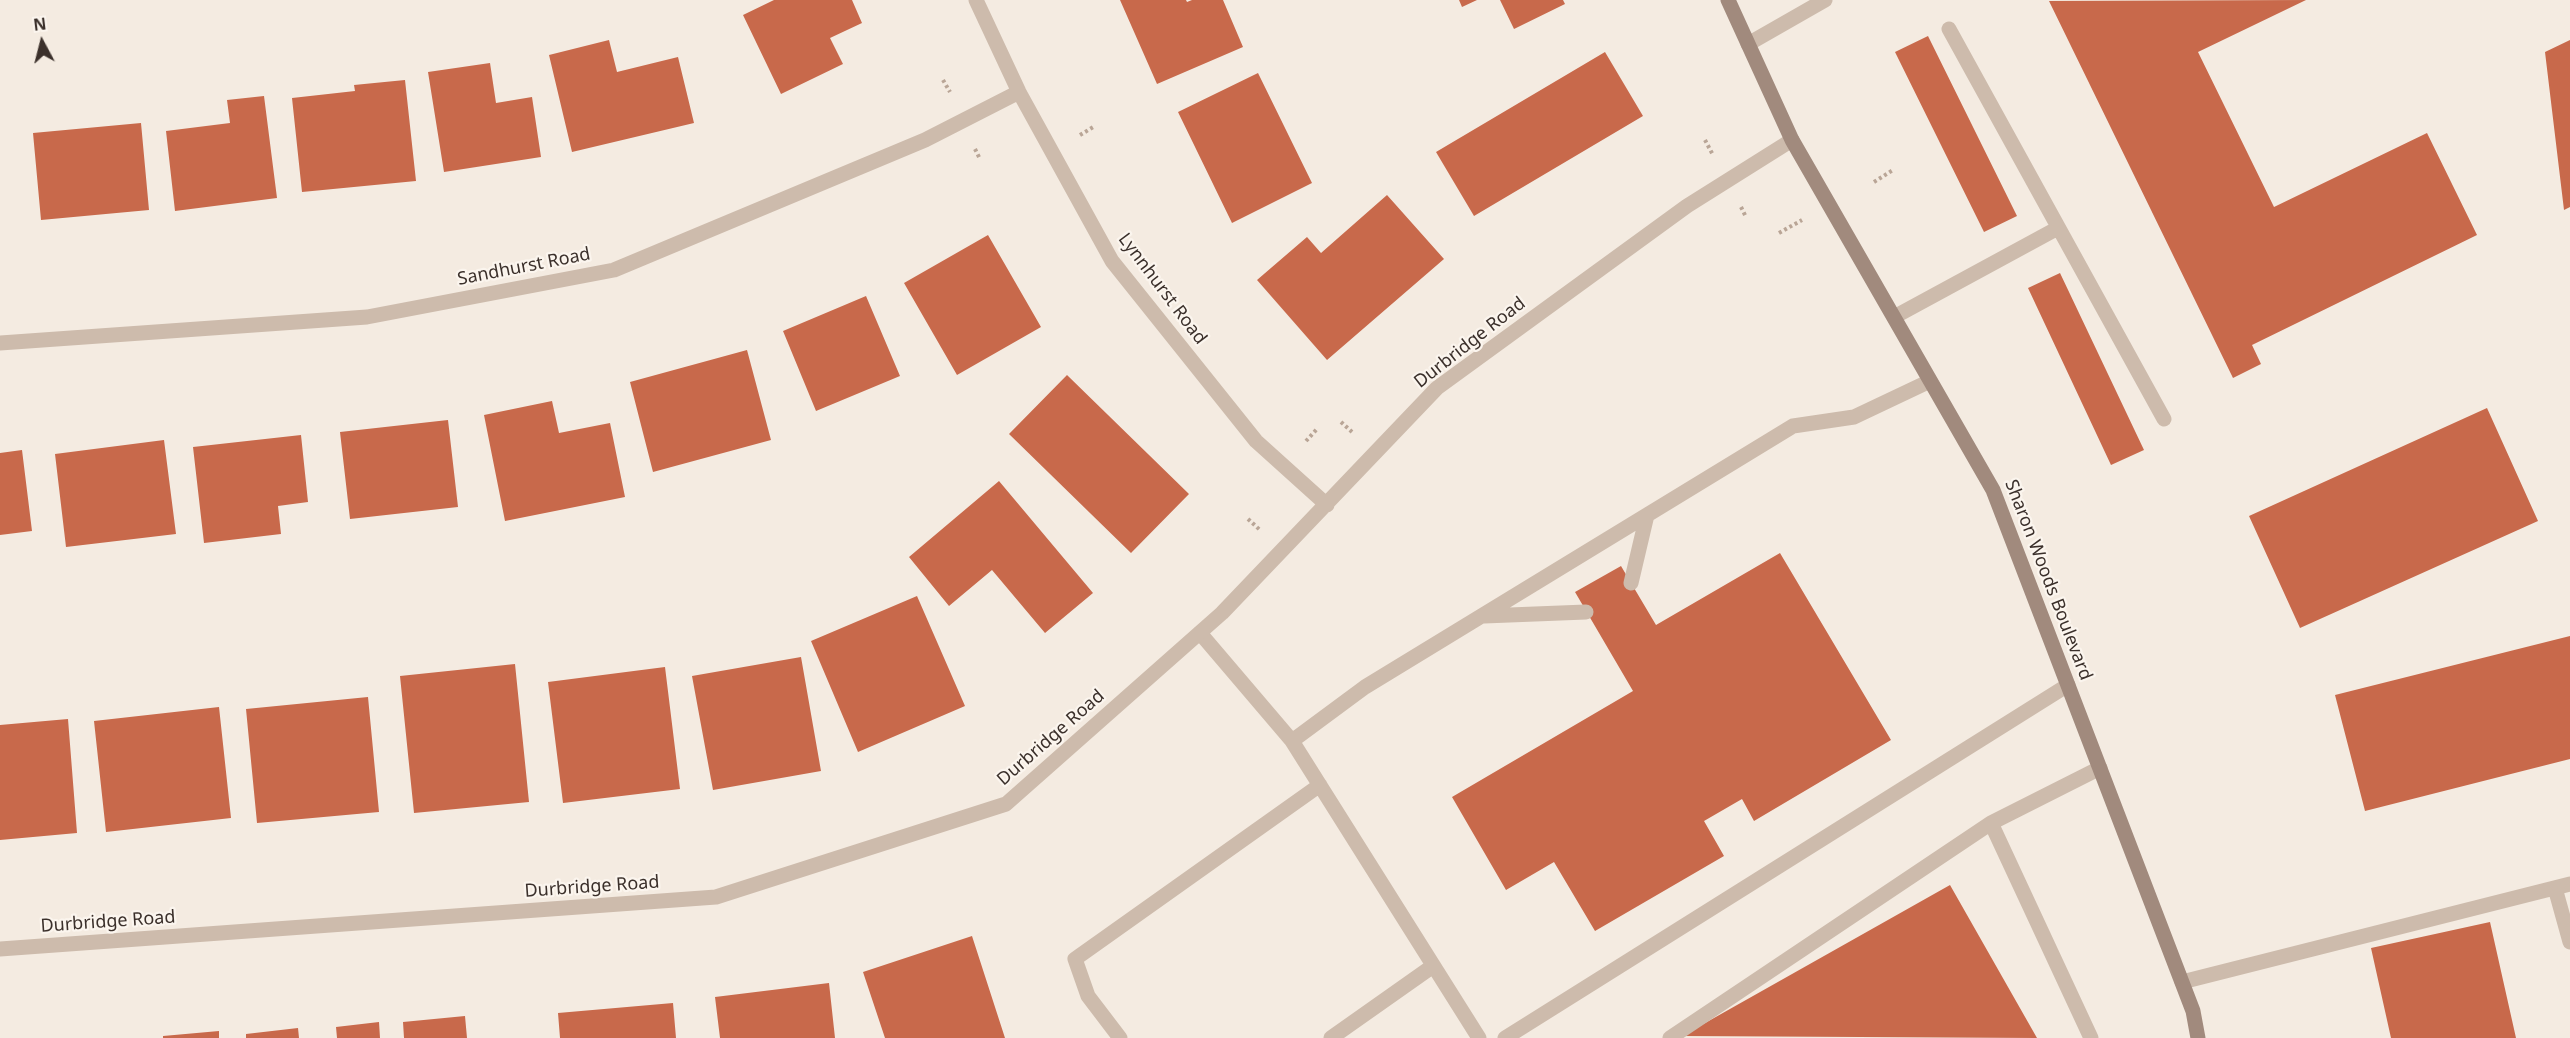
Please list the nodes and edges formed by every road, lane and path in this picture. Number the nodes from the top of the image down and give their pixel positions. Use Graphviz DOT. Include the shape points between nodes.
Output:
graph roads {
  1 [pos="976,0"];
  2 [pos="1728,0"];
  3 [pos="1825,0"];
  4 [pos="1949,29"];
  5 [pos="1748,44"];
  6 [pos="943,80"];
  7 [pos="1019,92"];
  8 [pos="951,94"];
  9 [pos="1095,126"];
  10 [pos="1080,135"];
  11 [pos="1705,140"];
  12 [pos="1792,140"];
  13 [pos="1713,155"];
  14 [pos="1893,170"];
  15 [pos="1874,182"];
  16 [pos="1802,220"];
  17 [pos="2058,228"];
  18 [pos="1779,233"];
  19 [pos="1894,317"];
  20 [pos="0,343"];
  21 [pos="1930,381"];
  22 [pos="2164,419"];
  23 [pos="1341,422"];
  24 [pos="1317,429"];
  25 [pos="1352,432"];
  26 [pos="1306,441"];
  27 [pos="1327,505"];
  28 [pos="1647,515"];
  29 [pos="1248,519"];
  30 [pos="1261,531"];
  31 [pos="1631,583"];
  32 [pos="1586,612"];
  33 [pos="1481,616"];
  34 [pos="1200,633"];
  35 [pos="2068,686"];
  36 [pos="1292,741"];
  37 [pos="2100,768"];
  38 [pos="1320,785"];
  39 [pos="1991,823"];
  40 [pos="2563,886"];
  41 [pos="2570,942"];
  42 [pos="0,949"];
  43 [pos="1433,966"];
  44 [pos="2182,982"];
  45 [pos="1120,1038"];
  46 [pos="1331,1038"];
  47 [pos="1479,1038"];
  48 [pos="1505,1038"];
  49 [pos="1670,1038"];
  50 [pos="2091,1038"];
  51 [pos="2198,1038"];
  1 -- 7 [label="street, Lynnhurst Road"];
  2 -- 5 [label="street, Sharon Woods Boulevard"];
  3 -- 5 [label="street"];
  4 -- 17 [label="street"];
  5 -- 12 [label="street, Sharon Woods Boulevard"];
  6 -- 8 [label="path"];
  7 -- 20 [label="street, Sandhurst Road" via="925,140 614,270 367,317"];
  7 -- 27 [label="street, Lynnhurst Road" via="1112,261 1256,441"];
  9 -- 10 [label="path"];
  11 -- 13 [label="path"];
  12 -- 19 [label="street, Sharon Woods Boulevard"];
  12 -- 27 [label="street, Durbridge Road" via="1687,206 1437,388"];
  14 -- 15 [label="path"];
  16 -- 18 [label="path"];
  17 -- 19 [label="street"];
  17 -- 22 [label="street"];
  19 -- 21 [label="street, Sharon Woods Boulevard"];
  21 -- 28 [label="street" via="1854,417 1793,426"];
  21 -- 35 [label="street, Sharon Woods Boulevard" via="1993,490"];
  23 -- 25 [label="path"];
  24 -- 26 [label="path"];
  27 -- 34 [label="street, Durbridge Road"];
  28 -- 31 [label="street"];
  28 -- 33 [label="street"];
  29 -- 30 [label="path"];
  32 -- 33 [label="street"];
  33 -- 36 [label="street" via="1365,687"];
  34 -- 36 [label="street"];
  34 -- 42 [label="street, Durbridge Road" via="1006,804 716,897"];
  35 -- 37 [label="street, Sharon Woods Boulevard"];
  35 -- 48 [label="street"];
  36 -- 38 [label="street"];
  37 -- 39 [label="street"];
  37 -- 44 [label="street, Sharon Woods Boulevard"];
  38 -- 43 [label="street"];
  38 -- 45 [label="street" via="1075,959 1088,996"];
  39 -- 49 [label="street"];
  39 -- 50 [label="street"];
  40 -- 41 [label="street"];
  40 -- 44 [label="street"];
  43 -- 46 [label="street"];
  43 -- 47 [label="street"];
  44 -- 51 [label="street, Sharon Woods Boulevard"];
}
